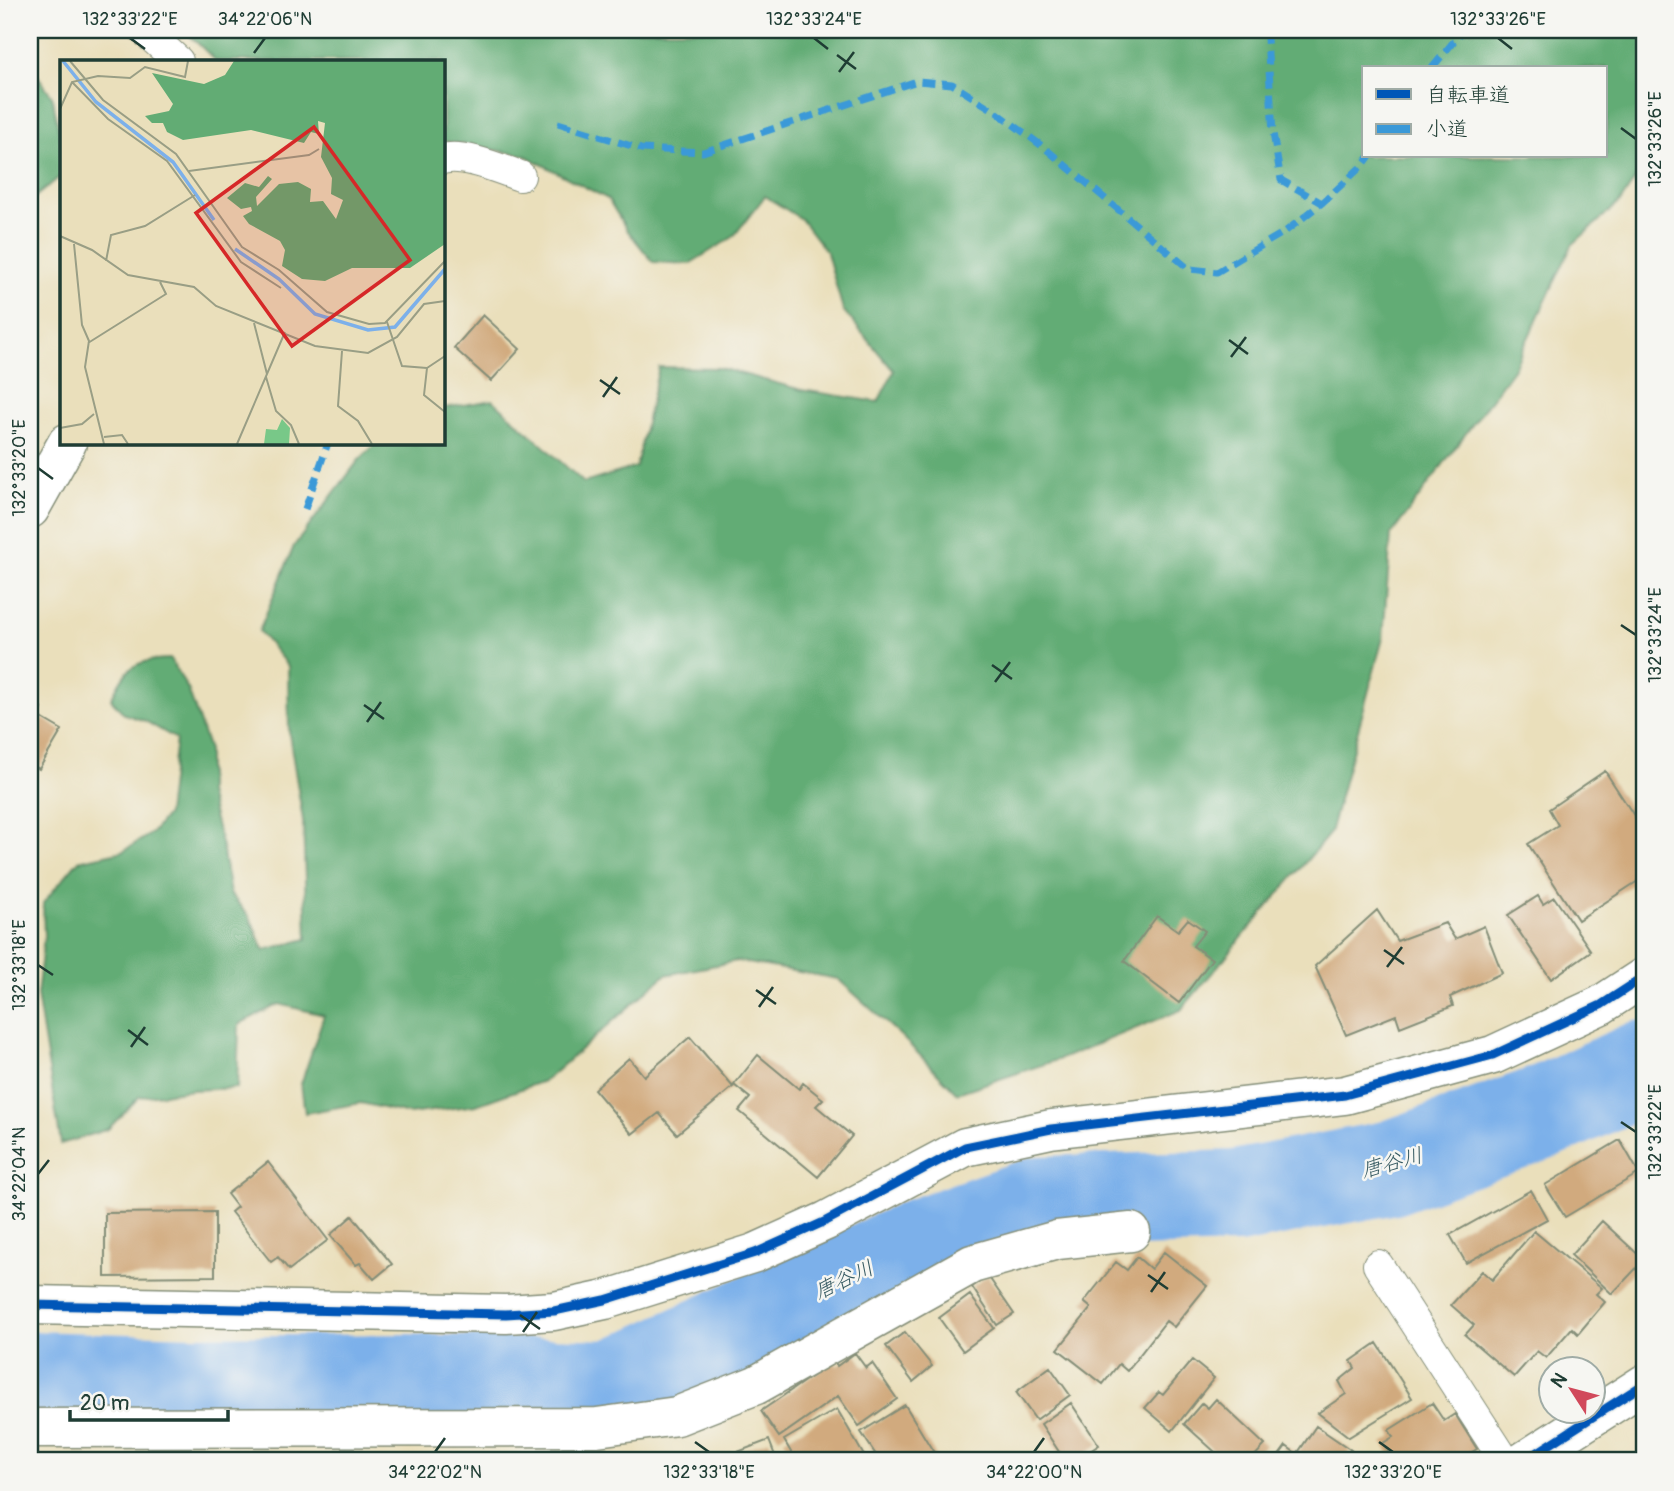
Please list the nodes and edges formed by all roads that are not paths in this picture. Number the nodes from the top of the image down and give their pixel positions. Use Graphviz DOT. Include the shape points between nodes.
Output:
graph roads {
  1 [pos="144,30"];
  2 [pos="177,60"];
  3 [pos="444,159"];
  4 [pos="520,176"];
  5 [pos="66,444"];
  6 [pos="30,509"];
  7 [pos="1644,977"];
  8 [pos="1130,1232"];
  9 [pos="1378,1265"];
  10 [pos="30,1305"];
  11 [pos="1644,1384"];
  12 [pos="30,1428"];
  13 [pos="1505,1461"];
  14 [pos="1524,1461"];
  1 -- 2 [label="lane"];
  3 -- 4 [label="lane" via="479,162"];
  5 -- 6 [label="street"];
  7 -- 10 [label="street" via="1601,1005 1493,1055 1345,1095 1051,1129 965,1147 755,1253 579,1306 506,1314"];
  8 -- 12 [label="street" via="1057,1241 972,1264 756,1385 677,1416 597,1427"];
  9 -- 13 [label="lane"];
  11 -- 14 [label="street"];
}
